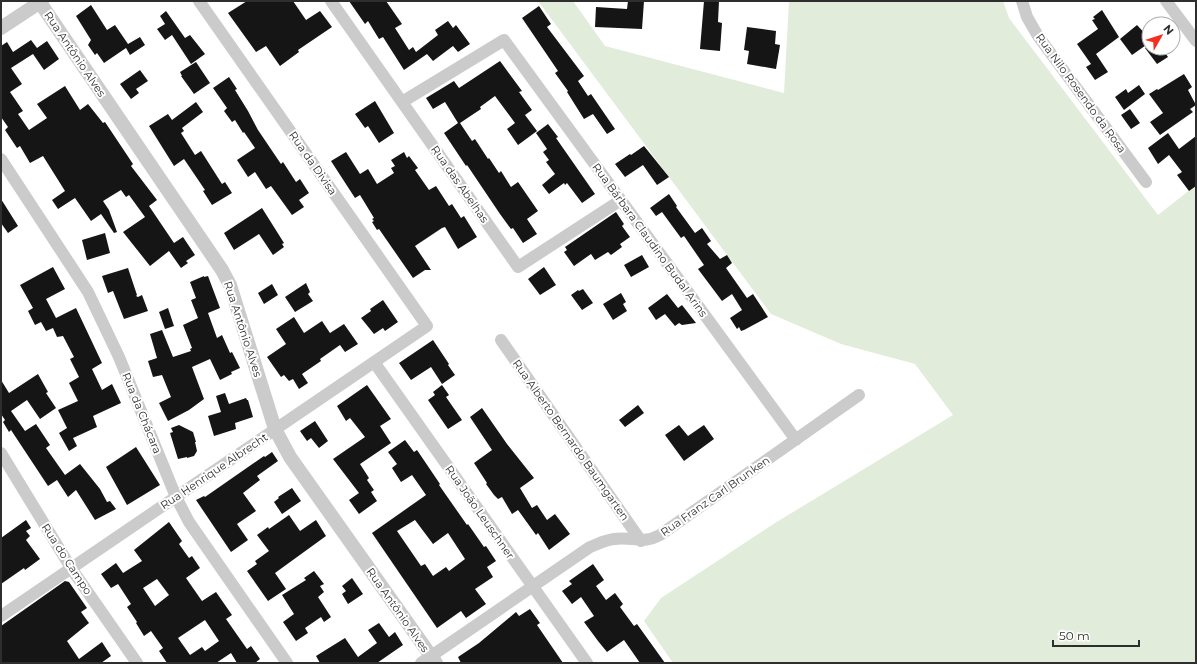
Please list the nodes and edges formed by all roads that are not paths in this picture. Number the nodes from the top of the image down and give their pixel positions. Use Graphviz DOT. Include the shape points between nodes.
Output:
graph roads {
  1 [pos="199,1"];
  2 [pos="331,1"];
  3 [pos="1022,1"];
  4 [pos="1166,1"];
  5 [pos="40,2"];
  6 [pos="1,28"];
  7 [pos="1196,42"];
  8 [pos="402,102"];
  9 [pos="1,159"];
  10 [pos="1146,182"];
  11 [pos="621,200"];
  12 [pos="427,326"];
  13 [pos="502,340"];
  14 [pos="374,362"];
  15 [pos="859,395"];
  16 [pos="275,429"];
  17 [pos="796,440"];
  18 [pos="1,453"];
  19 [pos="176,497"];
  20 [pos="641,541"];
  21 [pos="71,568"];
  22 [pos="532,586"];
  23 [pos="1,616"];
  24 [pos="429,661"];
  25 [pos="137,663"];
  26 [pos="287,663"];
  27 [pos="587,663"];
  1 -- 12 [label="street, Rua da Divisa"];
  2 -- 8 [label="street, Rua das Abelhas"];
  3 -- 10 [label="street, Rua Nilo Rosendo da Rosa" via="1027,17 1038,36"];
  4 -- 7 [label="street"];
  5 -- 6 [label="street"];
  5 -- 16 [label="street, Rua Antônio Alves" via="222,270 230,285"];
  8 -- 11 [label="street, Rua Bárbara Claudino Budal Arins" via="504,40"];
  8 -- 11 [label="street, Rua das Abelhas" via="518,267"];
  9 -- 19 [label="street, Rua da Chácara" via="88,292 119,358"];
  11 -- 17 [label="street, Rua Bárbara Claudino Budal Arins"];
  12 -- 14 [label="street, Rua Henrique Albrecht"];
  13 -- 20 [label="street, Rua Alberto Bernardo Baumgarten"];
  14 -- 16 [label="street, Rua Henrique Albrecht"];
  14 -- 22 [label="street, Rua João Leuschner"];
  15 -- 17 [label="street, Rua Franz Carl Brunken"];
  16 -- 19 [label="street, Rua Henrique Albrecht"];
  16 -- 24 [label="street, Rua Antônio Alves" via="301,473"];
  17 -- 20 [label="street, Rua Franz Carl Brunken" via="660,535 651,540"];
  18 -- 21 [label="street, Rua do Campo"];
  19 -- 21 [label="street, Rua Henrique Albrecht"];
  19 -- 26 [label="street, Rua da Chácara" via="198,536"];
  20 -- 22 [label="street, Rua Franz Carl Brunken" via="614,539 602,542 579,554"];
  21 -- 23 [label="street, Rua Henrique Albrecht"];
  21 -- 25 [label="street, Rua do Campo"];
  22 -- 24 [label="street, Rua Franz Carl Brunken"];
  22 -- 27 [label="street, Rua João Leuschner"];
}
